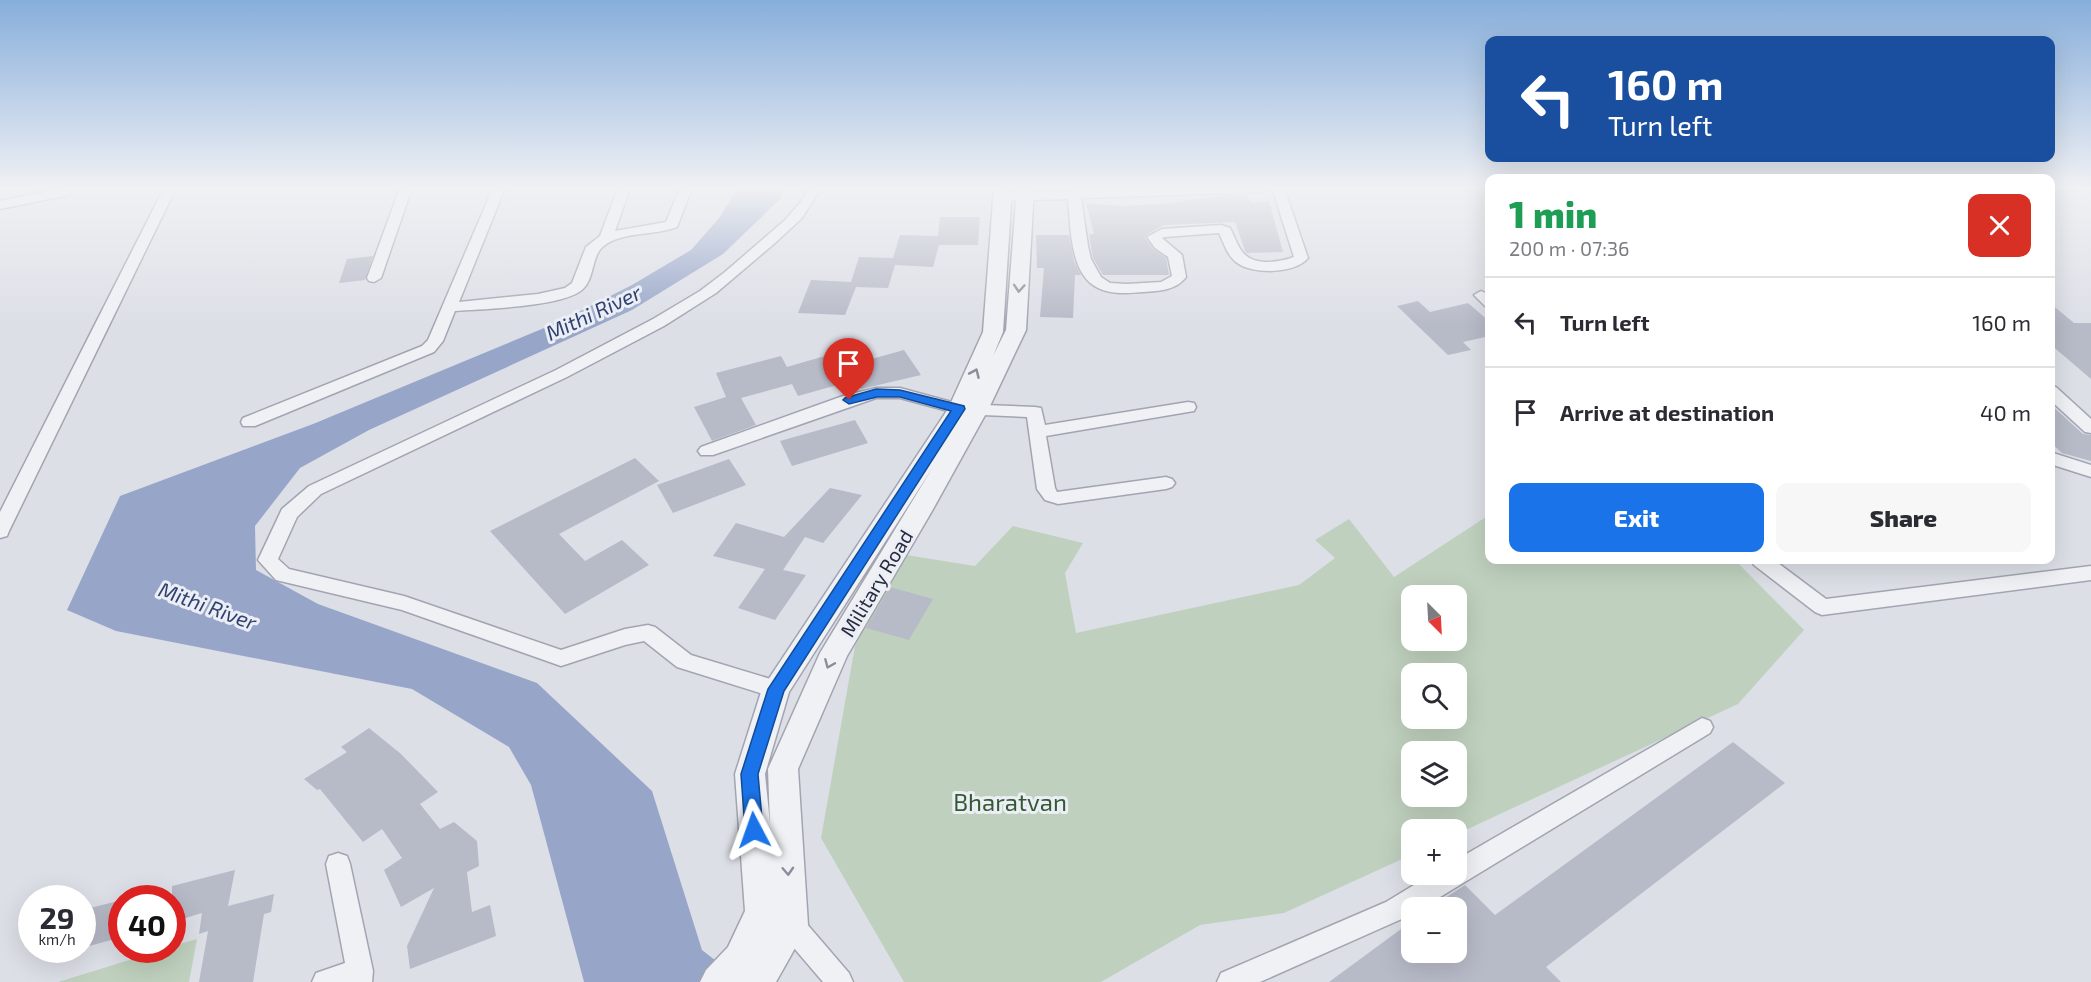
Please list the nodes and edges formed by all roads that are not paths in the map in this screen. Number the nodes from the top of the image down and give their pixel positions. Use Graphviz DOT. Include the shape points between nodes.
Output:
graph roads {
  1 [pos="147,234"];
  2 [pos="390,234"];
  3 [pos="480,234"];
  4 [pos="608,234"];
  5 [pos="632,234"];
  6 [pos="778,234"];
  7 [pos="1011,234"];
  8 [pos="1080,234"];
  9 [pos="1160,234"];
  10 [pos="1226,234"];
  11 [pos="1293,234"];
  12 [pos="606,238"];
  13 [pos="374,278"];
  14 [pos="450,307"];
  15 [pos="2055,396"];
  16 [pos="1188,407"];
  17 [pos="969,409"];
  18 [pos="249,422"];
  19 [pos="2091,428"];
  20 [pos="1037,432"];
  21 [pos="707,451"];
  22 [pos="2058,460"];
  23 [pos="2091,471"];
  24 [pos="2091,481"];
  25 [pos="924,482"];
  26 [pos="1166,483"];
  27 [pos="0,531"];
  28 [pos="1766,564"];
  29 [pos="2091,573"];
  30 [pos="776,689"];
  31 [pos="1702,728"];
  32 [pos="338,864"];
  33 [pos="1467,867"];
  34 [pos="1437,885"];
  35 [pos="776,918"];
  36 [pos="744,973"];
  37 [pos="359,977"];
  38 [pos="325,982"];
  39 [pos="840,982"];
  40 [pos="1230,982"];
  1 -- 27 [label="street"];
  2 -- 13 [label="street"];
  3 -- 14 [label="street"];
  4 -- 12 [label="street"];
  5 -- 12 [label="street"];
  6 -- 30 [label="street" via="707,293 638,335 315,490 290,514 268,560 283,574 404,603 561,658 627,634 648,633 684,661"];
  7 -- 17 [label="street, Military Road" via="1016,330"];
  8 -- 9 [label="street" via="1085,268 1103,286 1120,289 1163,287 1179,277 1175,255 1154,237"];
  10 -- 11 [label="street" via="1240,260 1248,264 1290,265 1301,258"];
  12 -- 14 [label="street" via="593,247 577,287 570,292"];
  14 -- 18 [label="street" via="428,349"];
  15 -- 19 [label="street"];
  16 -- 20 [label="street"];
  17 -- 20 [label="street" via="1035,412"];
  17 -- 21 [label="street" via="900,393 876,393"];
  17 -- 25 [label="street, Military Road"];
  20 -- 26 [label="street" via="1046,489 1051,496"];
  22 -- 23 [label="street"];
  22 -- 24 [label="street"];
  25 -- 30 [label="street"];
  25 -- 35 [label="street, Military Road, one-way" via="834,653 783,769"];
  28 -- 29 [label="street" via="1822,607"];
  30 -- 35 [label="street" via="750,774"];
  31 -- 33 [label="street"];
  32 -- 37 [label="street"];
  34 -- 40 [label="street" via="1395,910"];
  35 -- 36 [label="street"];
  35 -- 39 [label="street"];
  37 -- 38 [label="street"];
}
